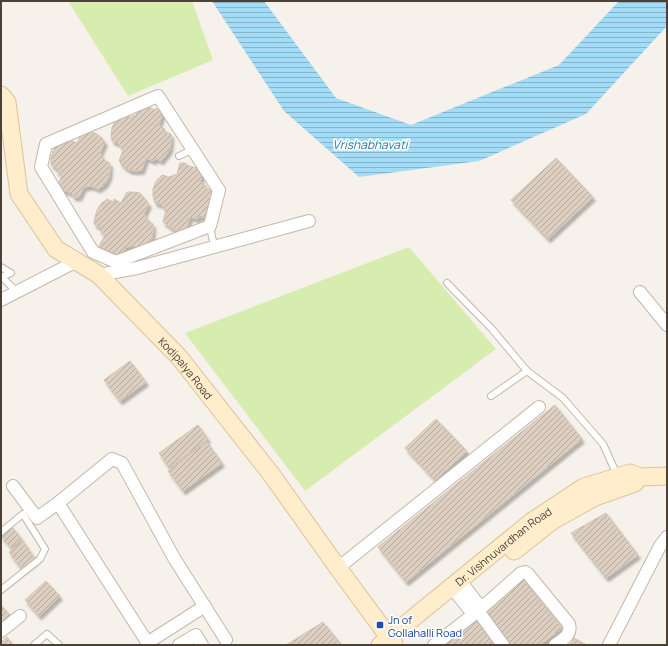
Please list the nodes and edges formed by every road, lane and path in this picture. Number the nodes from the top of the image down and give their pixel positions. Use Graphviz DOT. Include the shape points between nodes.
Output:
graph roads {
  1 [pos="1,95"];
  2 [pos="193,149"];
  3 [pos="179,156"];
  4 [pos="309,221"];
  5 [pos="210,226"];
  6 [pos="216,247"];
  7 [pos="77,261"];
  8 [pos="1,267"];
  9 [pos="99,275"];
  10 [pos="1,277"];
  11 [pos="448,283"];
  12 [pos="17,292"];
  13 [pos="640,292"];
  14 [pos="1,300"];
  15 [pos="667,325"];
  16 [pos="527,371"];
  17 [pos="491,396"];
  18 [pos="539,407"];
  19 [pos="667,476"];
  20 [pos="618,477"];
  21 [pos="640,477"];
  22 [pos="13,486"];
  23 [pos="58,503"];
  24 [pos="1,532"];
  25 [pos="667,537"];
  26 [pos="338,568"];
  27 [pos="1,590"];
  28 [pos="461,590"];
  29 [pos="204,606"];
  30 [pos="478,611"];
  31 [pos="20,616"];
  32 [pos="1,631"];
  33 [pos="226,640"];
  34 [pos="389,643"];
  35 [pos="148,644"];
  36 [pos="34,645"];
  37 [pos="59,645"];
  38 [pos="179,645"];
  39 [pos="202,645"];
  40 [pos="434,645"];
  41 [pos="503,645"];
  42 [pos="555,645"];
  43 [pos="609,645"];
  1 -- 7 [label="main road, Kodipalya Road" via="7,102 19,194 56,248"];
  2 -- 3 [label="lane"];
  2 -- 5 [label="street" via="219,190"];
  2 -- 5 [label="street" via="158,96 46,144 41,167 93,252 116,262"];
  4 -- 6 [label="street"];
  5 -- 6 [label="lane"];
  6 -- 9 [label="street" via="137,268"];
  7 -- 9 [label="main road, Kodipalya Road"];
  7 -- 12 [label="street"];
  8 -- 10 [label="lane" via="11,273"];
  9 -- 26 [label="main road, Kodipalya Road" via="179,357 271,474"];
  10 -- 12 [label="lane"];
  11 -- 16 [label="lane" via="492,329"];
  12 -- 14 [label="street"];
  13 -- 15 [label="street"];
  16 -- 17 [label="lane"];
  16 -- 20 [label="lane" via="563,398 603,444"];
  18 -- 26 [label="street"];
  19 -- 21 [label="main road, Dr. Vishnuvardhan Road"];
  20 -- 21 [label="main road, Dr. Vishnuvardhan Road" via="630,473"];
  20 -- 34 [label="main road, Dr. Vishnuvardhan Road" via="584,487 531,522"];
  21 -- 28 [label="main road, Dr. Vishnuvardhan Road" via="635,483 595,497 552,521"];
  22 -- 23 [label="street" via="37,518"];
  23 -- 29 [label="street" via="112,459 122,463 174,558"];
  23 -- 35 [label="street"];
  24 -- 27 [label="lane" via="23,514 45,549 40,559"];
  25 -- 43 [label="street"];
  26 -- 34 [label="main road, Kodipalya Road"];
  28 -- 30 [label="street"];
  28 -- 34 [label="main road, Dr. Vishnuvardhan Road"];
  29 -- 33 [label="street"];
  29 -- 35 [label="street"];
  30 -- 40 [label="street"];
  30 -- 41 [label="street"];
  30 -- 42 [label="street" via="525,572 569,624 569,633"];
  31 -- 32 [label="street"];
  36 -- 37 [label="lane" via="47,634"];
  38 -- 39 [label="street" via="196,635"];
}
